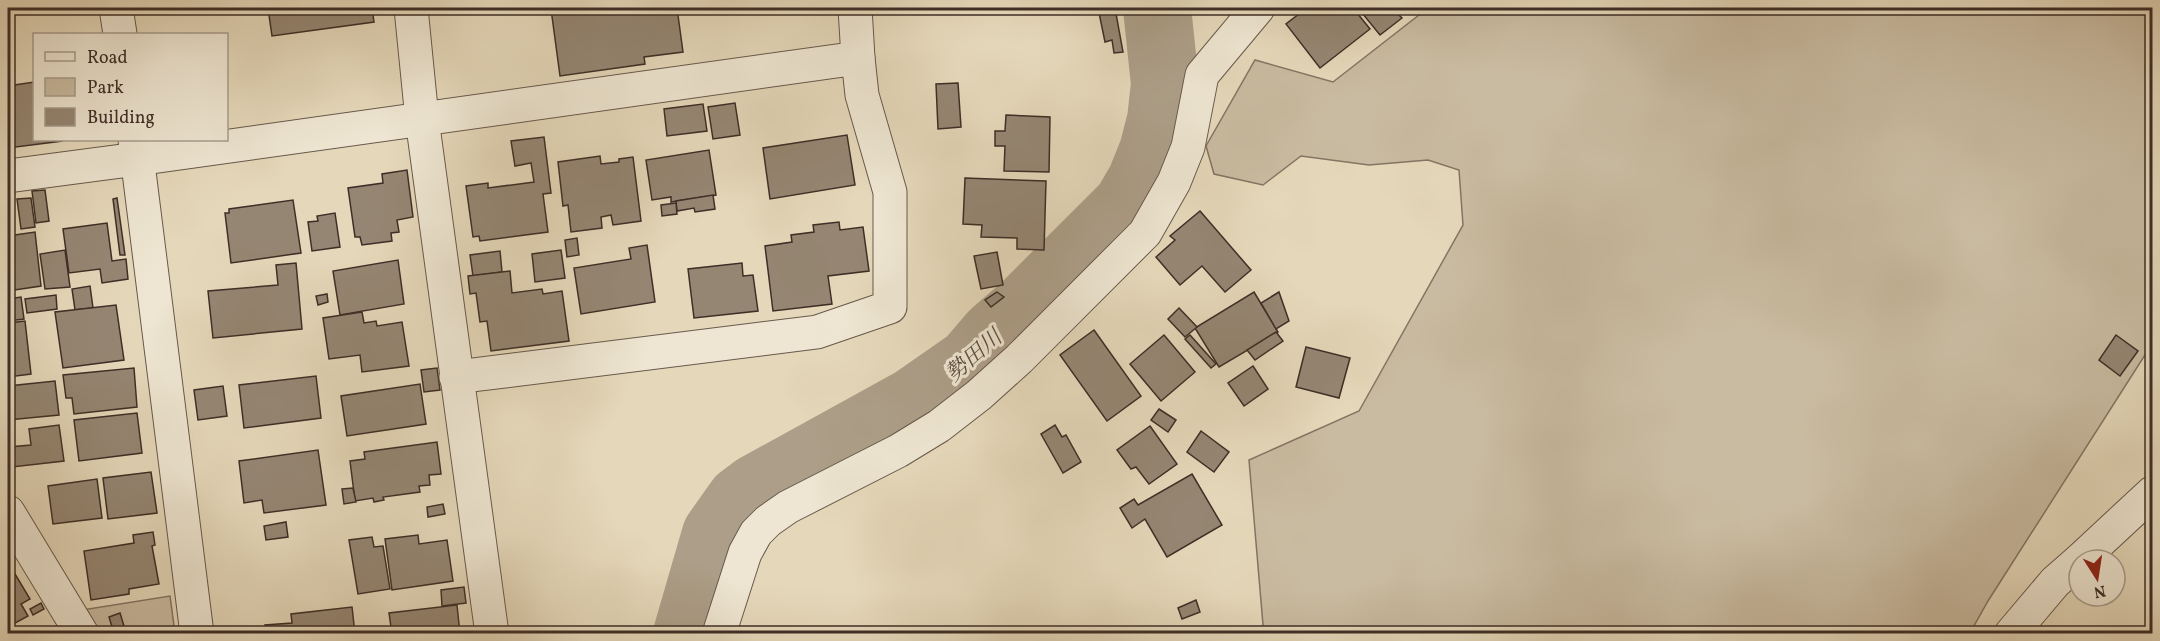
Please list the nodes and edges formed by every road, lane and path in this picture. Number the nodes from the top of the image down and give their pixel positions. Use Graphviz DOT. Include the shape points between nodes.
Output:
graph roads {
  1 [pos="116,8"];
  2 [pos="411,8"];
  3 [pos="855,8"];
  4 [pos="1258,8"];
  5 [pos="120,33"];
  6 [pos="858,58"];
  7 [pos="422,119"];
  8 [pos="228,139"];
  9 [pos="212,141"];
  10 [pos="136,149"];
  11 [pos="8,176"];
  12 [pos="456,377"];
  13 [pos="2152,493"];
  14 [pos="8,512"];
  15 [pos="2092,548"];
  16 [pos="2067,571"];
  17 [pos="82,633"];
  18 [pos="197,633"];
  19 [pos="492,633"];
  20 [pos="719,633"];
  21 [pos="2011,633"];
  1 -- 5 [label="street"];
  2 -- 7 [label="street"];
  3 -- 6 [label="street"];
  4 -- 20 [label="street" via="1202,75 1188,147 1174,182 1145,233 1019,359 947,420 768,521 745,554"];
  6 -- 7 [label="street"];
  6 -- 12 [label="street" via="862,95 890,192 890,307 816,332"];
  7 -- 8 [label="street"];
  7 -- 12 [label="street"];
  9 -- 10 [label="street"];
  10 -- 11 [label="street"];
  10 -- 18 [label="street"];
  12 -- 19 [label="street"];
  13 -- 15 [label="street"];
  14 -- 17 [label="street"];
  16 -- 21 [label="street"];
}
